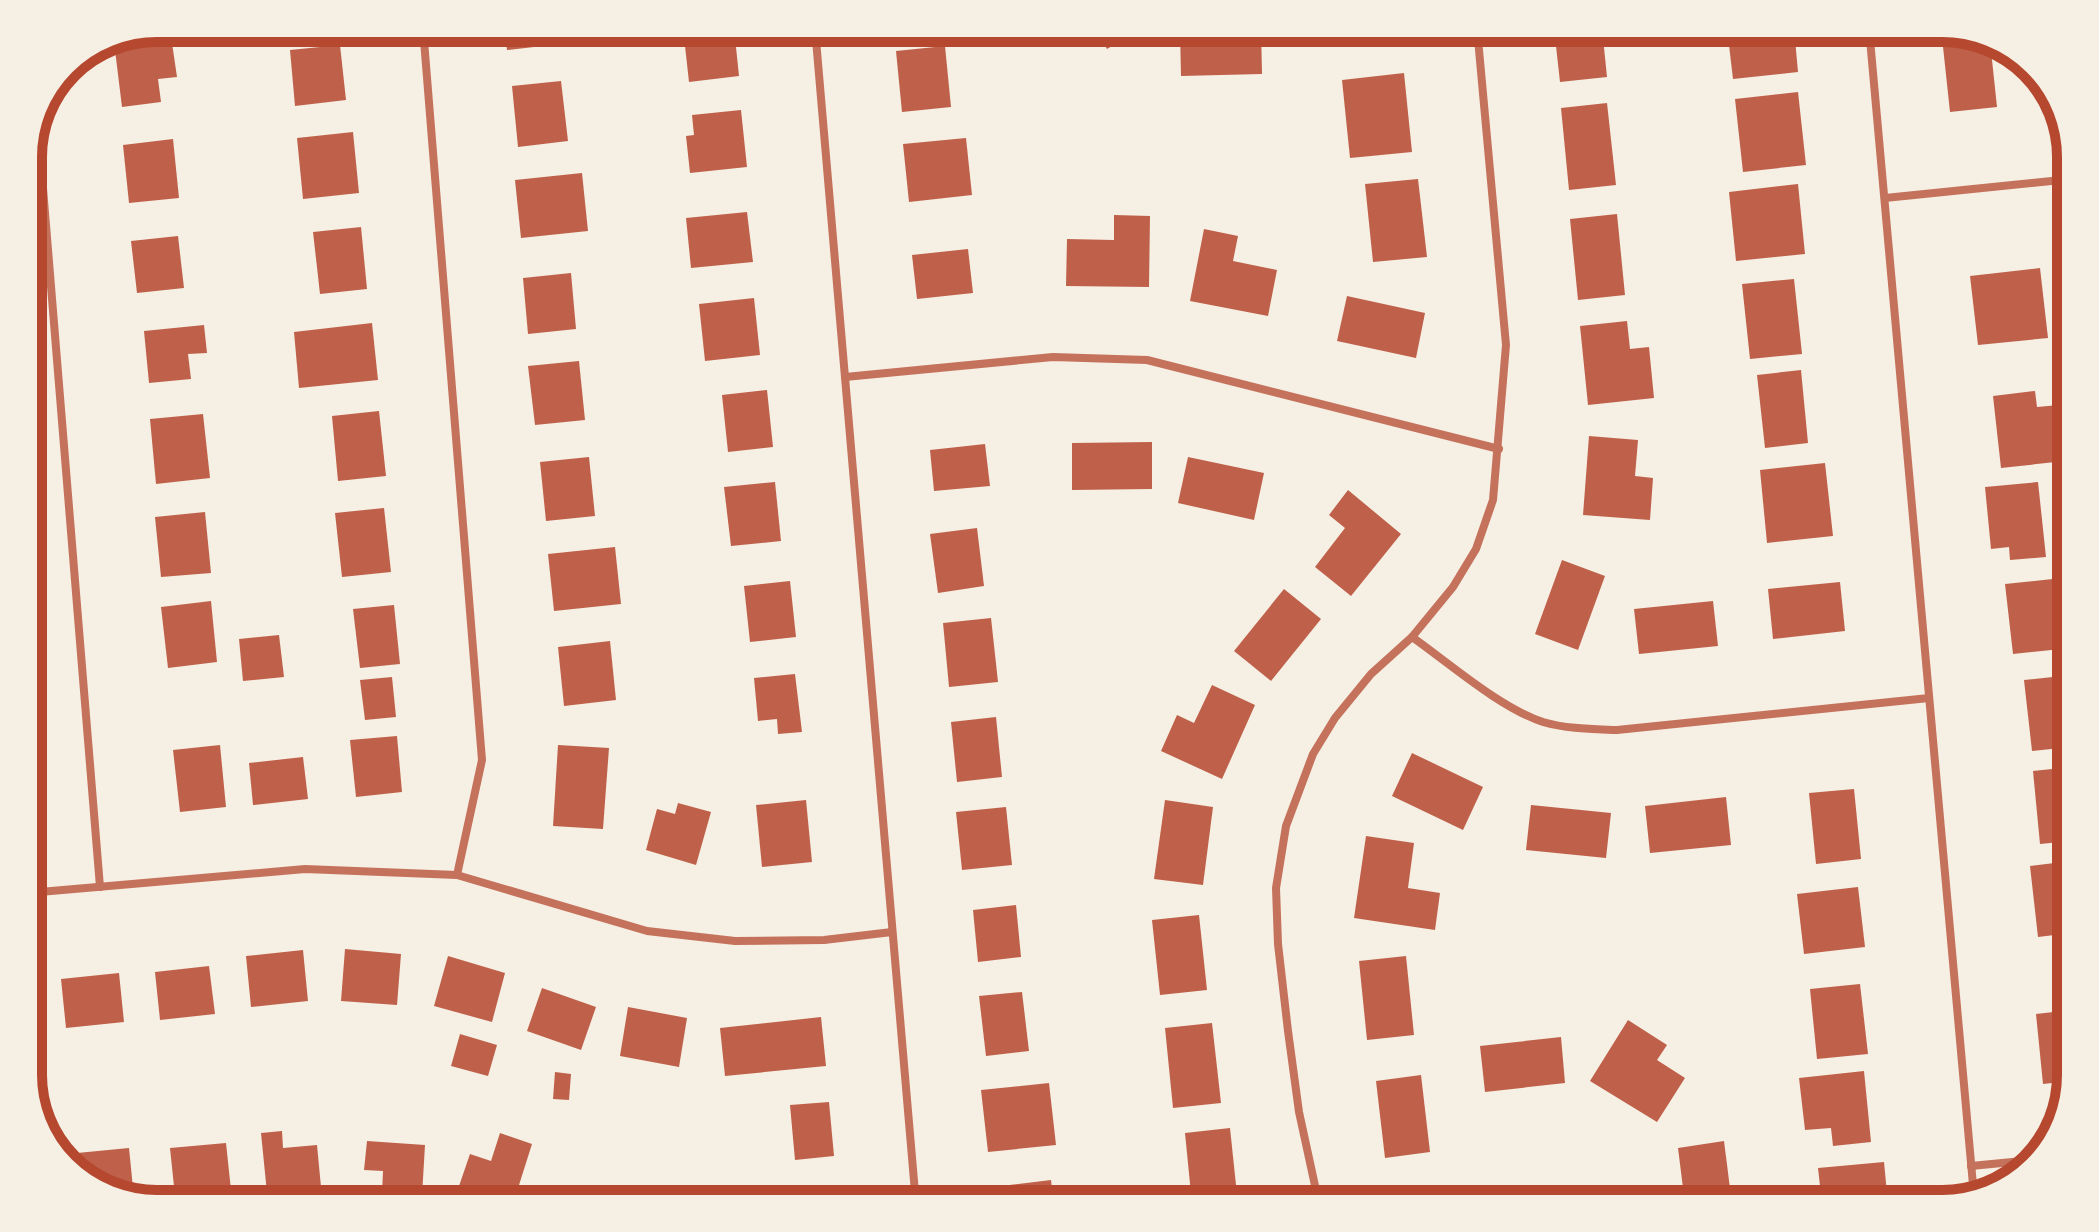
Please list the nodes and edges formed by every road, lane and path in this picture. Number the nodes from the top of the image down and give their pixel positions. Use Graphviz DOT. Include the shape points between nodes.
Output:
graph roads {
  1 [pos="424,42"];
  2 [pos="816,42"];
  3 [pos="1478,42"];
  4 [pos="1870,42"];
  5 [pos="42,176"];
  6 [pos="2057,180"];
  7 [pos="1885,198"];
  8 [pos="845,377"];
  9 [pos="1499,449"];
  10 [pos="1412,637"];
  11 [pos="1929,698"];
  12 [pos="457,875"];
  13 [pos="100,887"];
  14 [pos="42,892"];
  15 [pos="892,932"];
  16 [pos="2017,1162"];
  17 [pos="1971,1166"];
  18 [pos="1973,1186"];
  19 [pos="915,1190"];
  20 [pos="1316,1190"];
  1 -- 12 [label="street" via="482,760"];
  2 -- 8 [label="street"];
  3 -- 9 [label="street" via="1506,345"];
  4 -- 7 [label="street"];
  5 -- 13 [label="street"];
  6 -- 7 [label="street"];
  7 -- 11 [label="street"];
  8 -- 9 [label="street" via="1053,357 1147,360"];
  8 -- 15 [label="street"];
  9 -- 10 [label="street" via="1493,500 1476,549"];
  10 -- 11 [label="street" via="1511,707 1542,722 1575,728 1617,730"];
  10 -- 20 [label="street" via="1371,674 1335,718 1313,754 1286,826 1276,888 1278,944 1299,1112"];
  11 -- 17 [label="street"];
  12 -- 13 [label="street" via="305,869"];
  12 -- 15 [label="street" via="647,931 735,941 824,940"];
  13 -- 14 [label="street"];
  15 -- 19 [label="street"];
  16 -- 17 [label="street"];
  17 -- 18 [label="street"];
}
